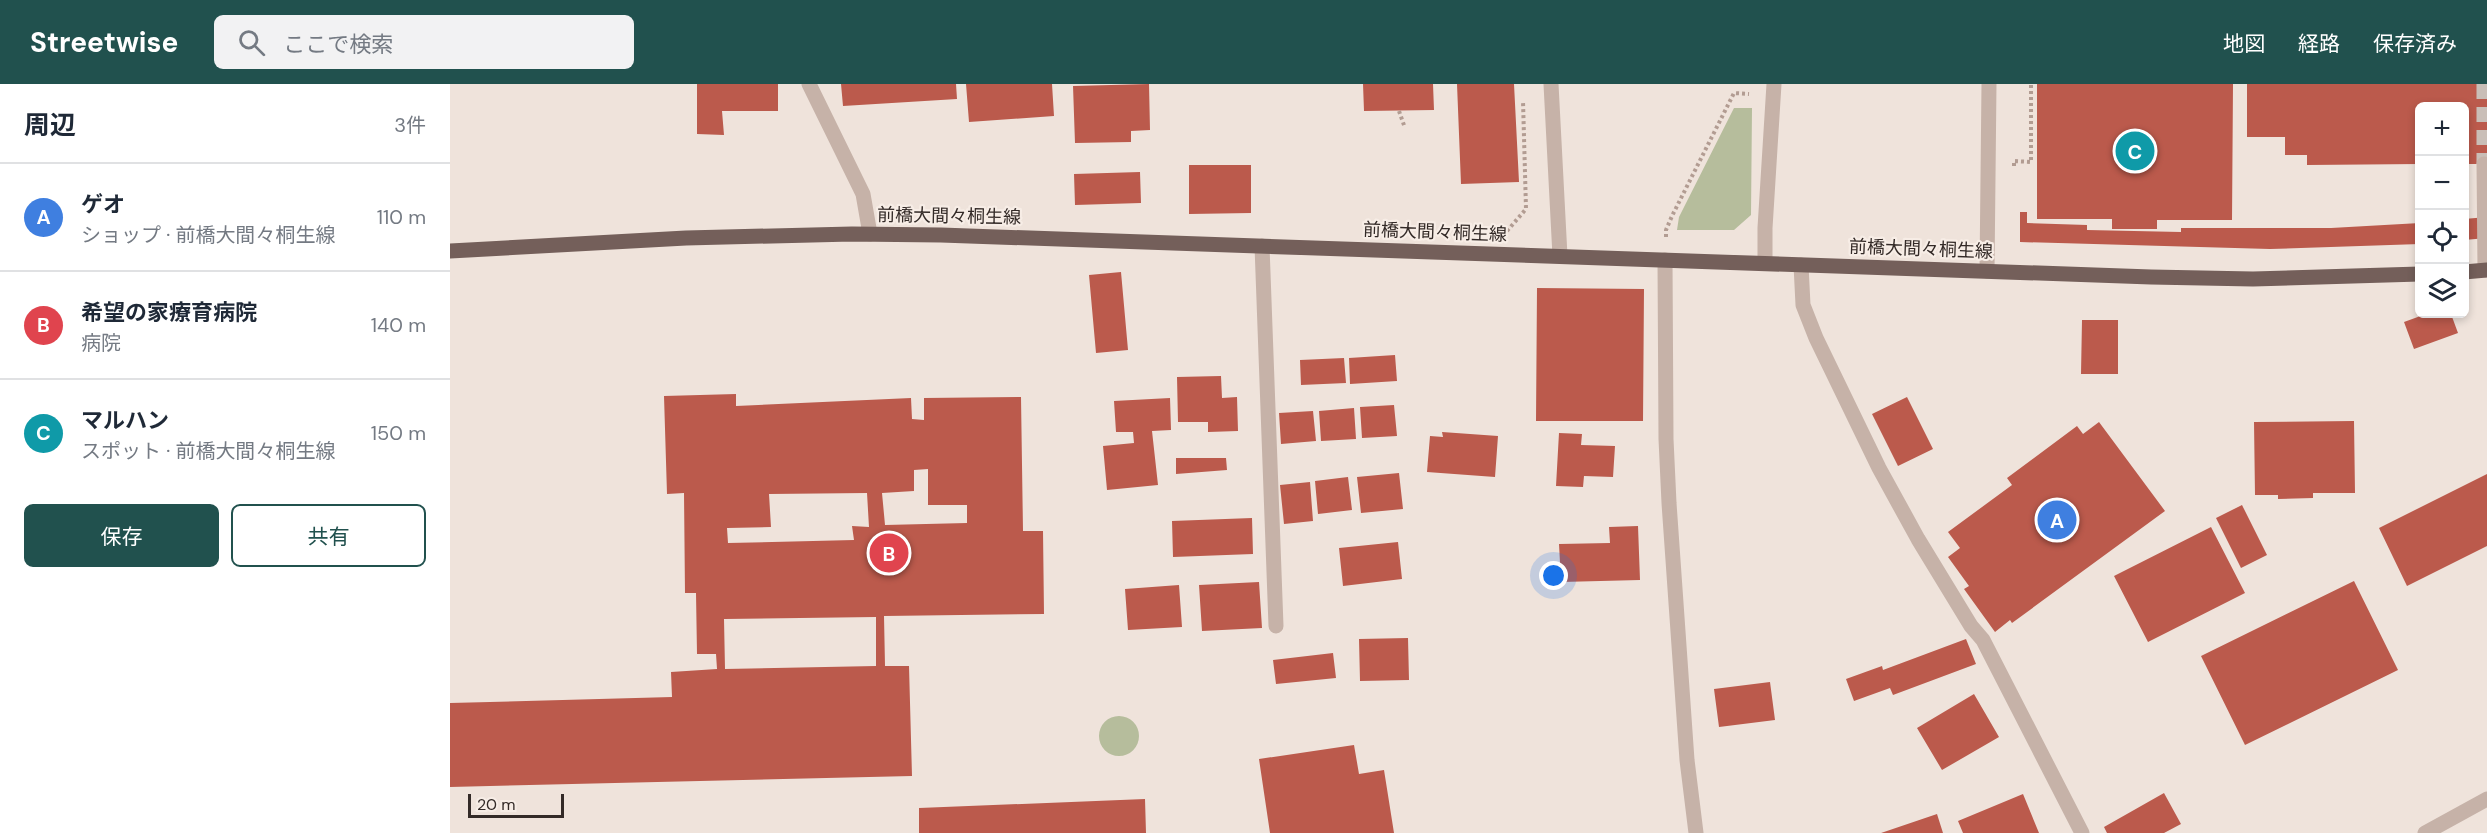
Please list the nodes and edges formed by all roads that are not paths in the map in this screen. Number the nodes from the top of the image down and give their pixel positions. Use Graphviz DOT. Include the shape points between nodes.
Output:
graph roads {
  1 [pos="809,84"];
  2 [pos="1551,84"];
  3 [pos="1989,84"];
  4 [pos="1774,90"];
  5 [pos="2484,164"];
  6 [pos="870,234"];
  7 [pos="1262,246"];
  8 [pos="450,251"];
  9 [pos="1560,256"];
  10 [pos="1665,260"];
  11 [pos="1765,263"];
  12 [pos="1802,265"];
  13 [pos="2486,270"];
  14 [pos="1986,271"];
  15 [pos="2469,272"];
  16 [pos="2415,274"];
  17 [pos="1276,626"];
  18 [pos="2487,799"];
  19 [pos="1696,833"];
  20 [pos="2082,833"];
  21 [pos="2425,833"];
  1 -- 6 [label="street" via="863,194"];
  2 -- 9 [label="street"];
  3 -- 14 [label="street"];
  4 -- 11 [label="street"];
  5 -- 13 [label="street"];
  6 -- 7 [label="main road, 前橋大間々桐生線"];
  6 -- 8 [label="main road, 前橋大間々桐生線" via="686,238"];
  7 -- 9 [label="main road, 前橋大間々桐生線"];
  7 -- 17 [label="street"];
  9 -- 10 [label="main road, 前橋大間々桐生線"];
  10 -- 11 [label="main road, 前橋大間々桐生線"];
  10 -- 19 [label="street" via="1668,482"];
  11 -- 12 [label="main road, 前橋大間々桐生線"];
  12 -- 14 [label="main road, 前橋大間々桐生線"];
  12 -- 20 [label="street" via="1803,304 1816,339 1879,468 1918,539 1983,640"];
  13 -- 15 [label="main road"];
  14 -- 16 [label="main road, 前橋大間々桐生線" via="2253,279"];
  18 -- 21 [label="street"];
}
